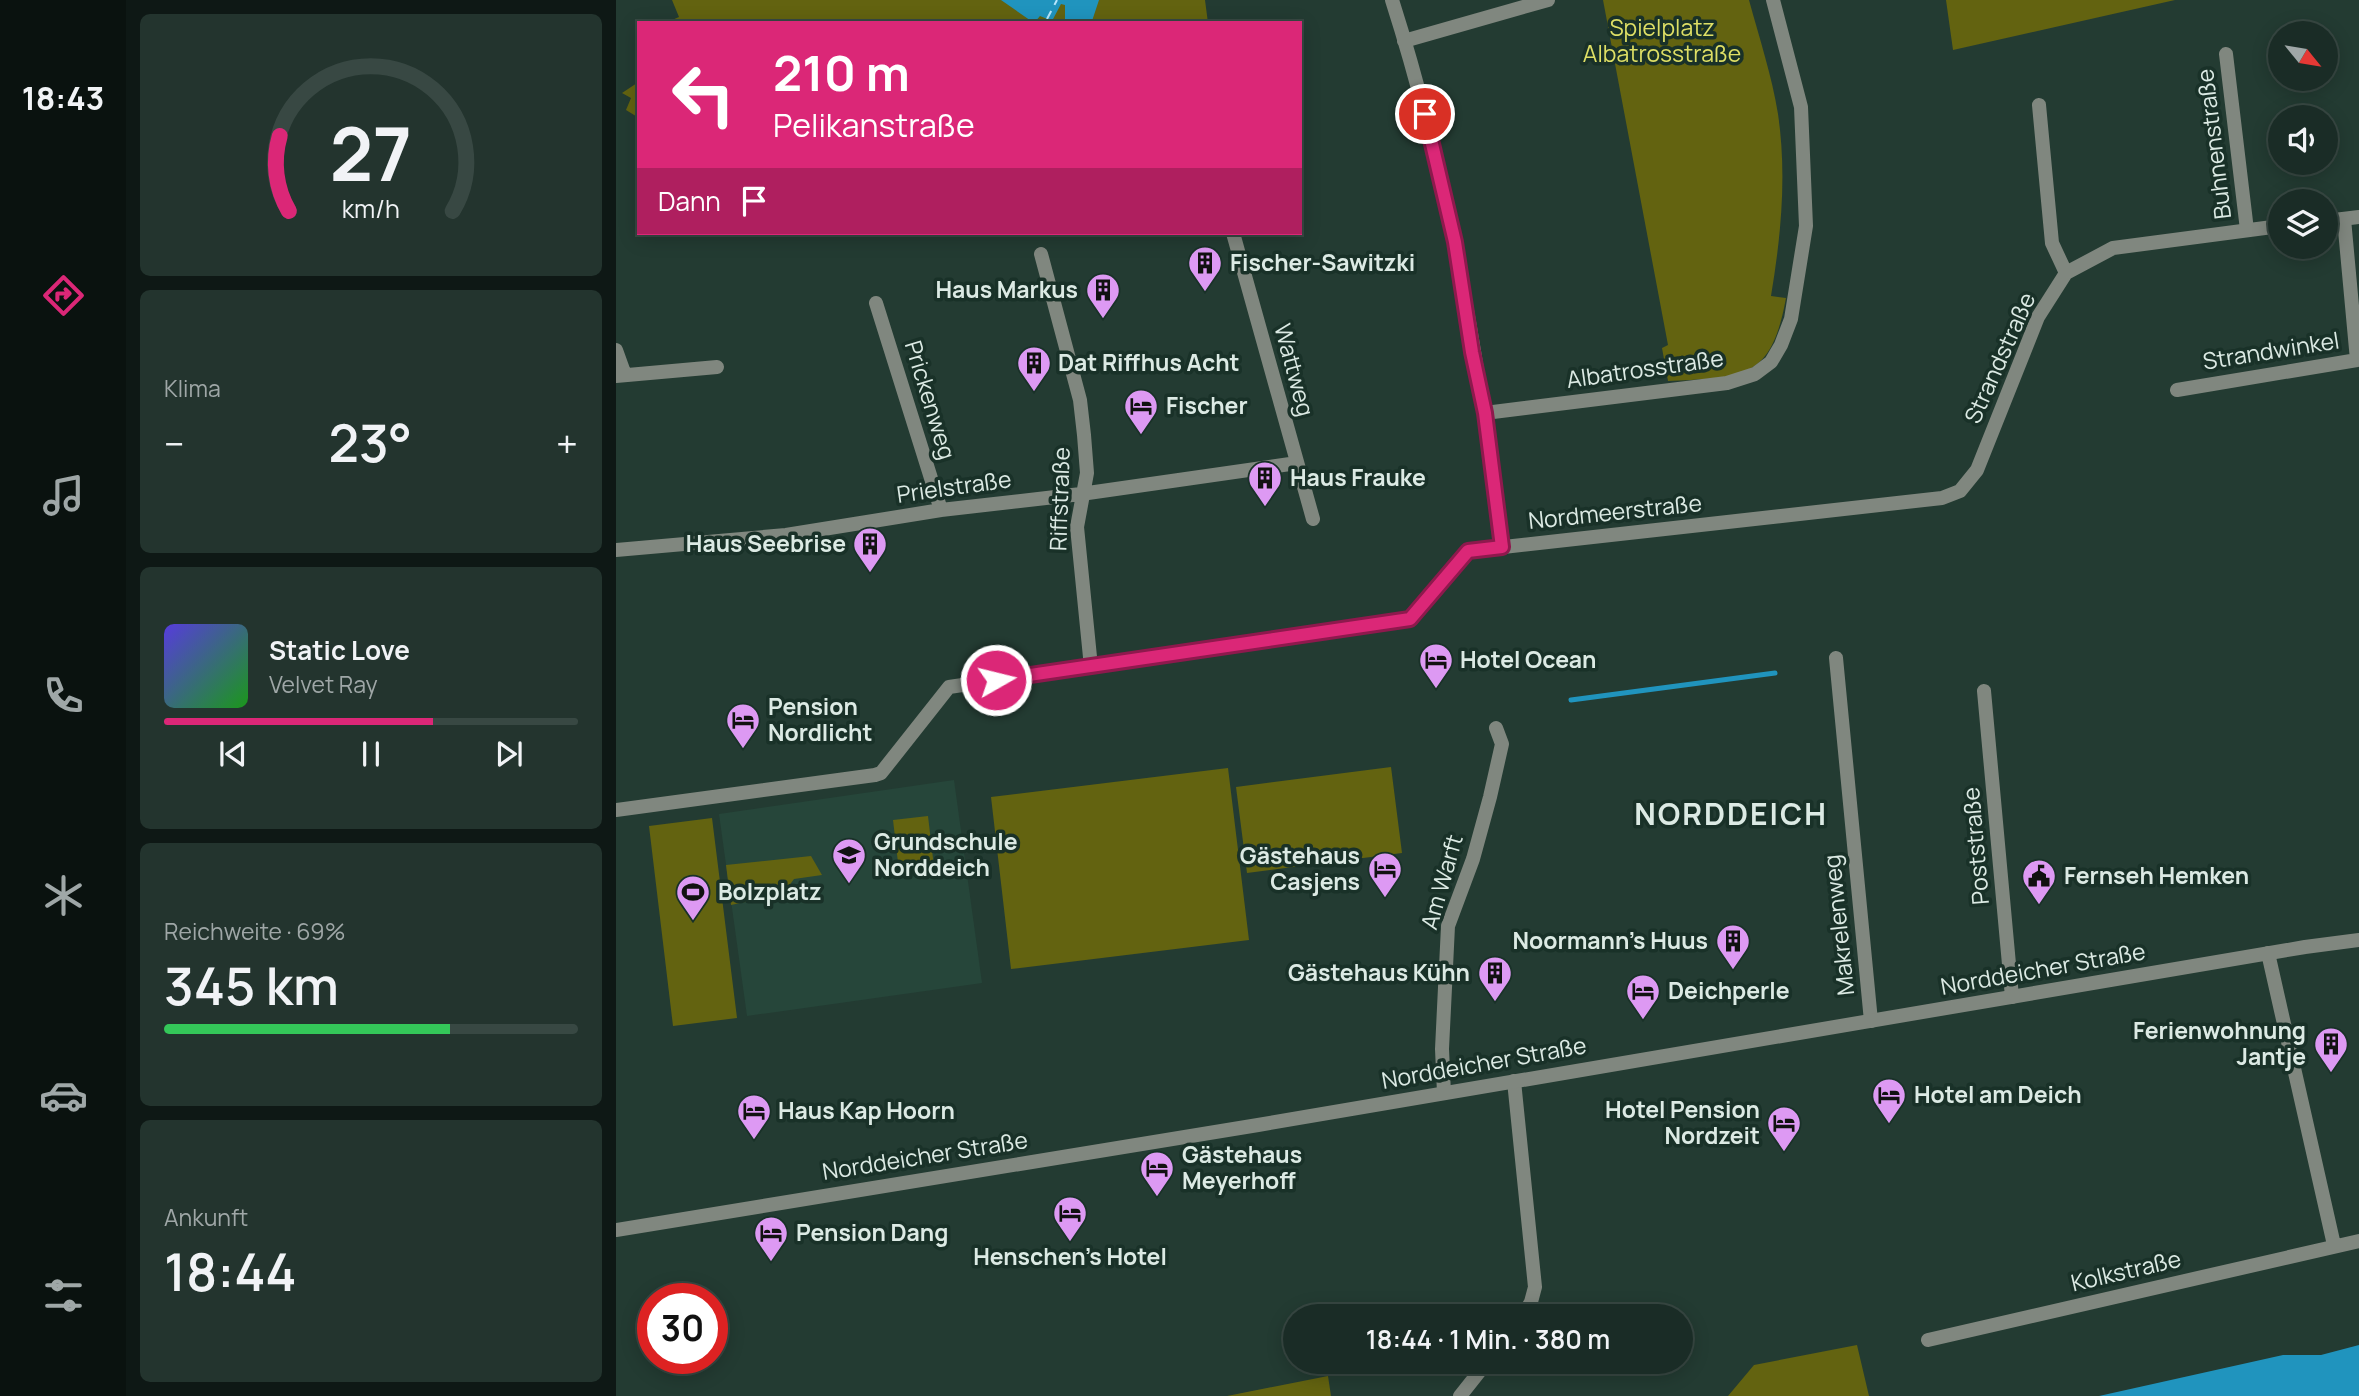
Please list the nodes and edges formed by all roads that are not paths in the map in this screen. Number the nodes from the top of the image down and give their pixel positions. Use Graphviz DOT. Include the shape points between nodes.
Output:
graph roads {
  1 [pos="1392,0"];
  2 [pos="1548,0"];
  3 [pos="1773,0"];
  4 [pos="1404,41"];
  5 [pos="2226,54"];
  6 [pos="2039,105"];
  7 [pos="2352,218"];
  8 [pos="2268,227"];
  9 [pos="2247,230"];
  10 [pos="1234,235"];
  11 [pos="1041,254"];
  12 [pos="2066,273"];
  13 [pos="876,303"];
  14 [pos="616,350"];
  15 [pos="717,367"];
  16 [pos="621,376"];
  17 [pos="2177,390"];
  18 [pos="1485,413"];
  19 [pos="1297,463"];
  20 [pos="1082,494"];
  21 [pos="1942,498"];
  22 [pos="941,510"];
  23 [pos="1313,519"];
  24 [pos="1502,547"];
  25 [pos="616,550"];
  26 [pos="1836,658"];
  27 [pos="1091,667"];
  28 [pos="1984,691"];
  29 [pos="1496,728"];
  30 [pos="616,810"];
  31 [pos="2359,940"];
  32 [pos="2269,953"];
  33 [pos="2012,997"];
  34 [pos="1871,1021"];
  35 [pos="1514,1081"];
  36 [pos="1444,1093"];
  37 [pos="616,1230"];
  38 [pos="2359,1241"];
  39 [pos="2334,1245"];
  40 [pos="1530,1304"];
  41 [pos="1928,1340"];
  42 [pos="1478,1374"];
  43 [pos="1461,1396"];
  1 -- 4 [label="street"];
  2 -- 4 [label="street"];
  3 -- 18 [label="street, Albatrosstraße" via="1801,107 1806,226 1790,319 1771,362 1755,374 1727,383"];
  4 -- 18 [label="street" via="1433,141 1455,242"];
  5 -- 9 [label="street, Buhnenstraße"];
  6 -- 12 [label="street" via="2052,243"];
  7 -- 17 [label="street, Strandwinkel" via="2357,360"];
  8 -- 9 [label="street, Strandstraße"];
  9 -- 12 [label="street, Strandstraße" via="2113,248"];
  10 -- 19 [label="street, Wattweg"];
  11 -- 20 [label="street, Riffstraße" via="1080,400 1087,473"];
  12 -- 21 [label="street, Strandstraße" via="2038,317 1977,470 1960,491"];
  13 -- 22 [label="street, Prickenweg"];
  14 -- 16 [label="street"];
  15 -- 16 [label="street"];
  18 -- 24 [label="street"];
  19 -- 20 [label="street, Prielstraße"];
  19 -- 23 [label="street, Wattweg"];
  20 -- 22 [label="street, Prielstraße"];
  20 -- 27 [label="street, Riffstraße" via="1077,527"];
  21 -- 24 [label="street, Nordmeerstraße"];
  22 -- 25 [label="street, Prielstraße" via="786,535"];
  24 -- 27 [label="street, Nordmeerstraße" via="1468,551 1410,619"];
  26 -- 34 [label="street, Makrelenweg"];
  27 -- 30 [label="street, Nordmeerstraße" via="949,687 875,775"];
  28 -- 33 [label="street, Poststraße"];
  29 -- 36 [label="street, Am Warft" via="1502,744 1490,797 1448,926"];
  31 -- 32 [label="street, Norddeicher Straße"];
  32 -- 33 [label="street, Norddeicher Straße"];
  32 -- 39 [label="street"];
  33 -- 34 [label="street, Norddeicher Straße"];
  34 -- 35 [label="street, Norddeicher Straße"];
  35 -- 36 [label="street, Norddeicher Straße"];
  35 -- 40 [label="street" via="1535,1287"];
  36 -- 37 [label="street, Norddeicher Straße"];
  38 -- 39 [label="street, Kolkstraße"];
  39 -- 41 [label="street, Kolkstraße"];
  42 -- 43 [label="street"];
}
